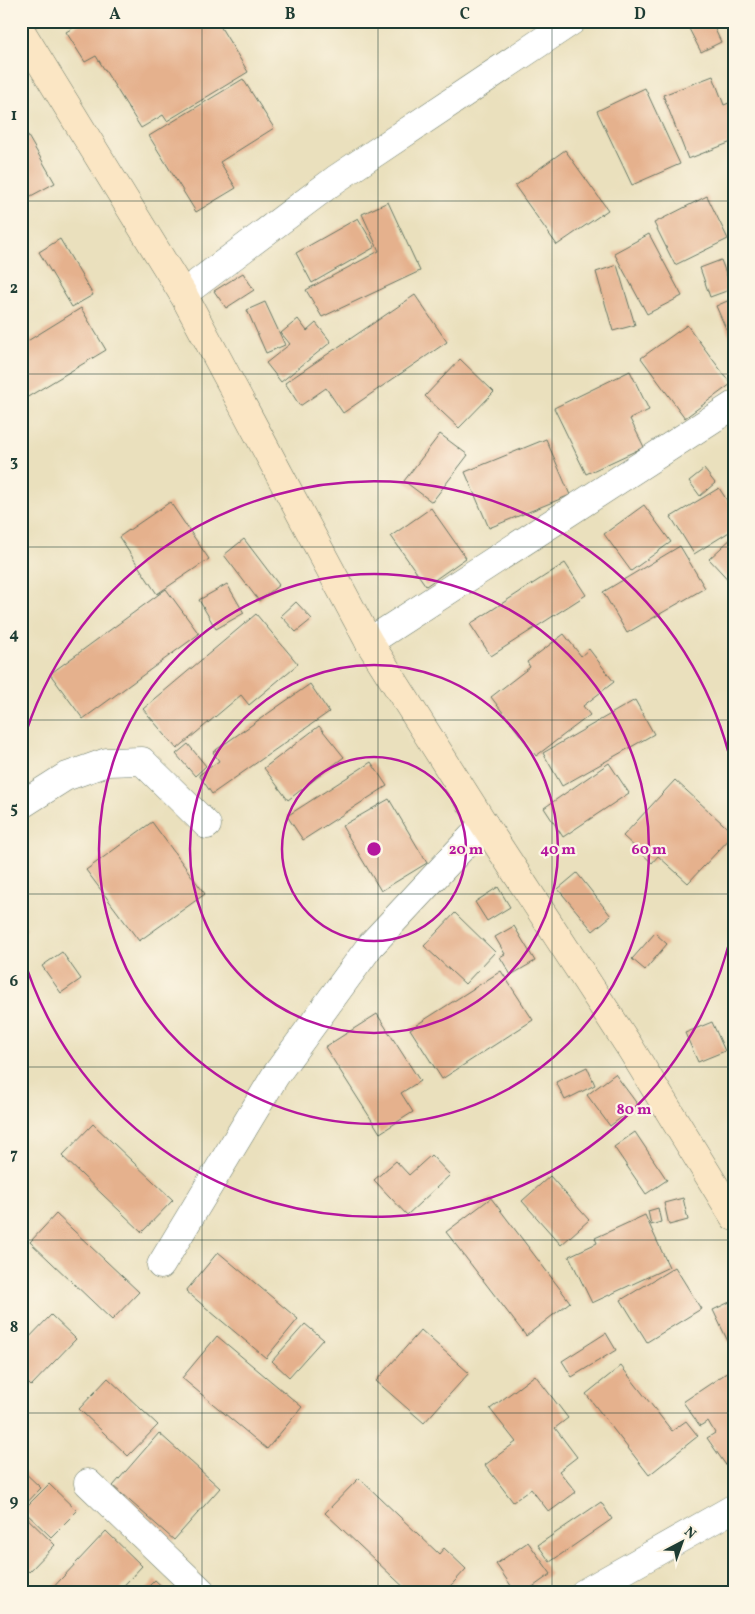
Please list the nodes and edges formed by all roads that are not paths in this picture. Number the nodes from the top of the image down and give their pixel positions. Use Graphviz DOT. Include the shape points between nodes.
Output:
graph roads {
  1 [pos="572,21"];
  2 [pos="21,31"];
  3 [pos="183,294"];
  4 [pos="734,405"];
  5 [pos="368,642"];
  6 [pos="21,805"];
  7 [pos="484,824"];
  8 [pos="206,825"];
  9 [pos="734,1218"];
  10 [pos="162,1264"];
  11 [pos="88,1484"];
  12 [pos="734,1508"];
  13 [pos="203,1593"];
  14 [pos="584,1593"];
  1 -- 3 [label="street" via="336,179"];
  2 -- 3 [label="street"];
  3 -- 5 [label="street"];
  4 -- 5 [label="street"];
  5 -- 7 [label="street"];
  6 -- 8 [label="street" via="65,777 107,762 142,761"];
  7 -- 9 [label="street" via="629,1046"];
  7 -- 10 [label="street" via="370,946 275,1076"];
  11 -- 13 [label="street"];
  12 -- 14 [label="street"];
}
